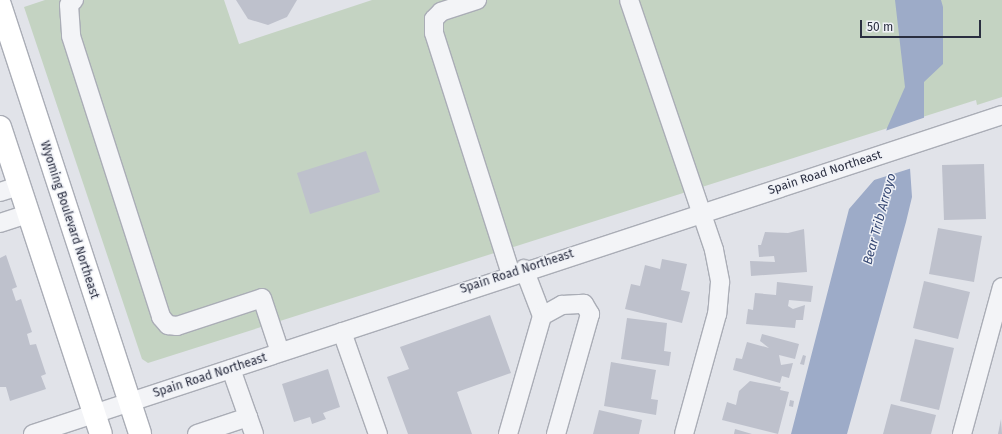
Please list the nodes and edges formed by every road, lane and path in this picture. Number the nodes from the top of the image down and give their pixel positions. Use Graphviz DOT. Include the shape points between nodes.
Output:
graph roads {
  1 [pos="74,0"];
  2 [pos="477,0"];
  3 [pos="629,0"];
  4 [pos="0,5"];
  5 [pos="1002,114"];
  6 [pos="0,127"];
  7 [pos="10,189"];
  8 [pos="699,212"];
  9 [pos="28,214"];
  10 [pos="0,223"];
  11 [pos="518,272"];
  12 [pos="1002,287"];
  13 [pos="542,316"];
  14 [pos="342,332"];
  15 [pos="280,352"];
  16 [pos="231,369"];
  17 [pos="128,403"];
  18 [pos="94,414"];
  19 [pos="248,417"];
  20 [pos="33,434"];
  21 [pos="101,434"];
  22 [pos="140,434"];
  23 [pos="197,434"];
  24 [pos="254,434"];
  25 [pos="378,434"];
  26 [pos="508,434"];
  27 [pos="556,434"];
  28 [pos="684,434"];
  29 [pos="962,434"];
  1 -- 15 [label="street" via="69,5 71,36 161,317 168,325 177,326 262,298"];
  2 -- 11 [label="street" via="441,12 434,19 434,33"];
  3 -- 8 [label="street"];
  4 -- 17 [label="main road, Wyoming Boulevard Northeast"];
  5 -- 8 [label="street, Spain Road Northeast" via="854,164"];
  6 -- 7 [label="main road"];
  7 -- 9 [label="main road"];
  8 -- 11 [label="street, Spain Road Northeast"];
  8 -- 28 [label="street" via="714,250 720,282 717,314"];
  9 -- 10 [label="street"];
  9 -- 18 [label="main road"];
  11 -- 13 [label="street"];
  11 -- 14 [label="street, Spain Road Northeast"];
  12 -- 29 [label="street"];
  13 -- 26 [label="street"];
  13 -- 27 [label="street" via="562,305 584,304 590,314"];
  14 -- 15 [label="street, Spain Road Northeast"];
  14 -- 25 [label="street"];
  15 -- 16 [label="street, Spain Road Northeast"];
  16 -- 17 [label="street, Spain Road Northeast"];
  16 -- 19 [label="street"];
  17 -- 18 [label="street, Spain Road Northeast"];
  17 -- 22 [label="main road, Wyoming Boulevard Northeast"];
  18 -- 20 [label="street, Spain Road Northeast"];
  18 -- 21 [label="main road"];
  19 -- 23 [label="street"];
  19 -- 24 [label="street"];
}
